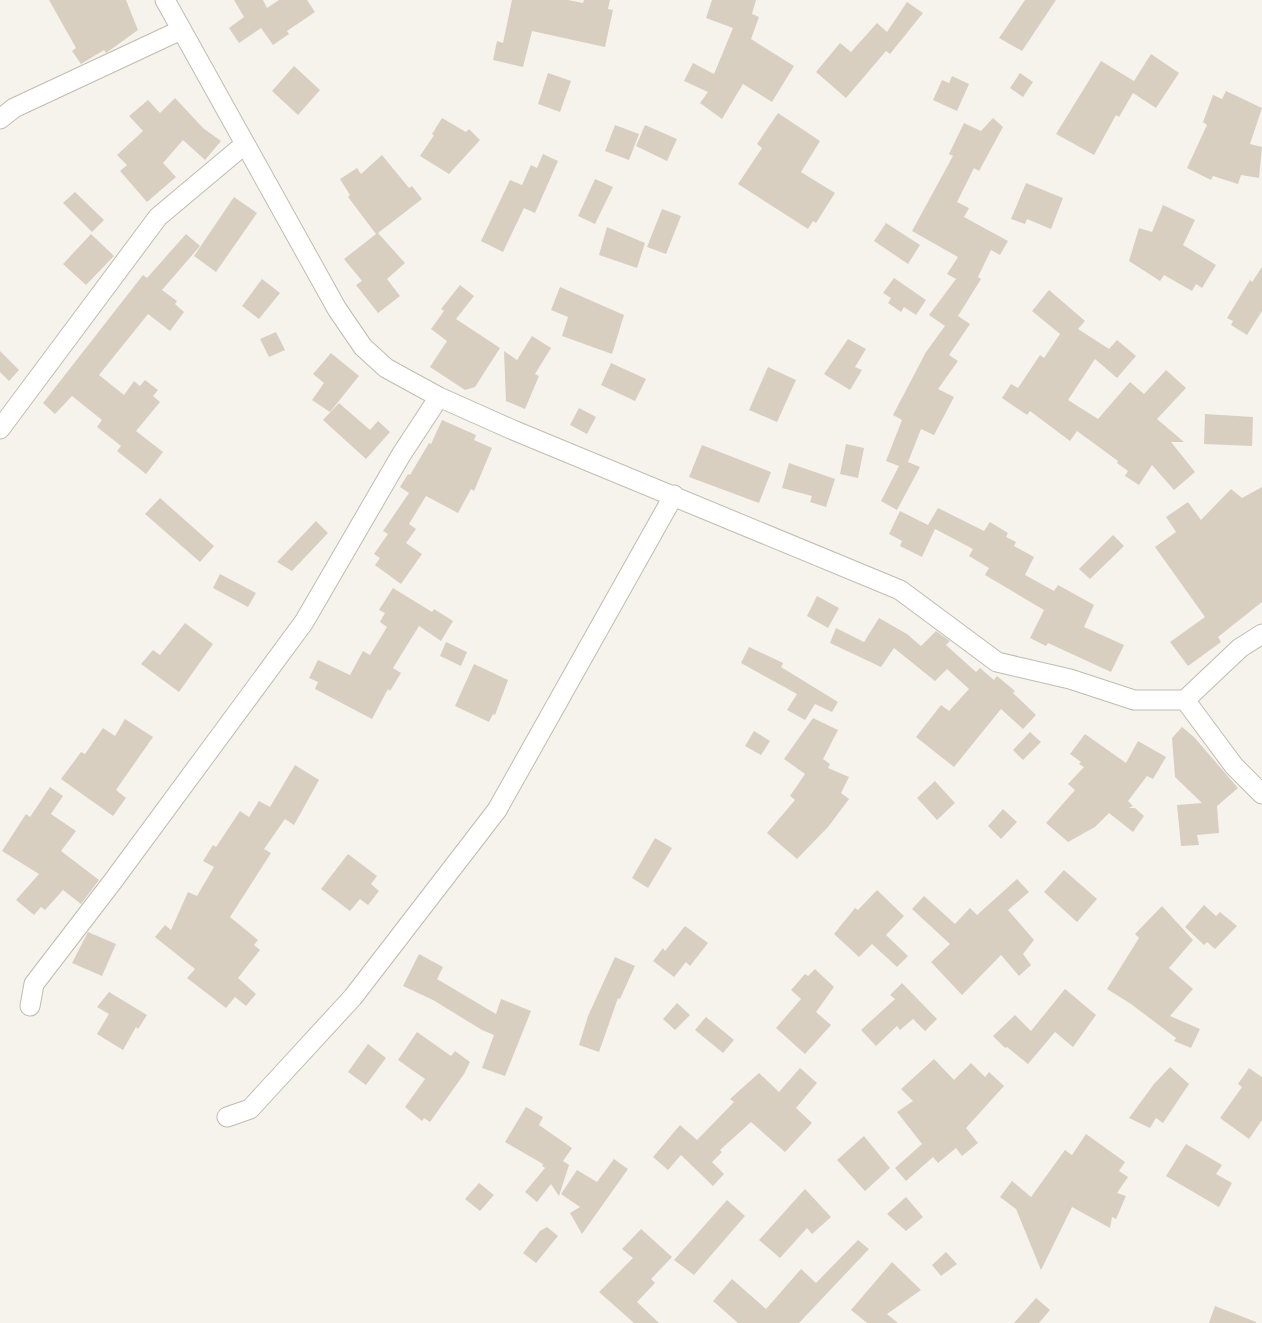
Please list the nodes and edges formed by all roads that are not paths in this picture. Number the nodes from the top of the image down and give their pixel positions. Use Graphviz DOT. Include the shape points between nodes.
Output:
graph roads {
  1 [pos="165,0"];
  2 [pos="181,30"];
  3 [pos="0,119"];
  4 [pos="245,144"];
  5 [pos="439,397"];
  6 [pos="0,429"];
  7 [pos="674,495"];
  8 [pos="1262,634"];
  9 [pos="1185,700"];
  10 [pos="1262,794"];
  11 [pos="30,1006"];
  12 [pos="227,1117"];
  1 -- 2 [label="street"];
  2 -- 3 [label="street" via="14,108"];
  2 -- 4 [label="street"];
  4 -- 5 [label="street" via="337,309 363,347 386,368"];
  4 -- 6 [label="street" via="158,217"];
  5 -- 7 [label="street"];
  5 -- 11 [label="street" via="401,455 304,622 34,984"];
  7 -- 9 [label="street" via="900,590 997,662 1070,679 1134,700"];
  7 -- 12 [label="street" via="497,810 353,997 250,1109"];
  8 -- 9 [label="street" via="1240,648"];
  9 -- 10 [label="street" via="1234,766"];
}
